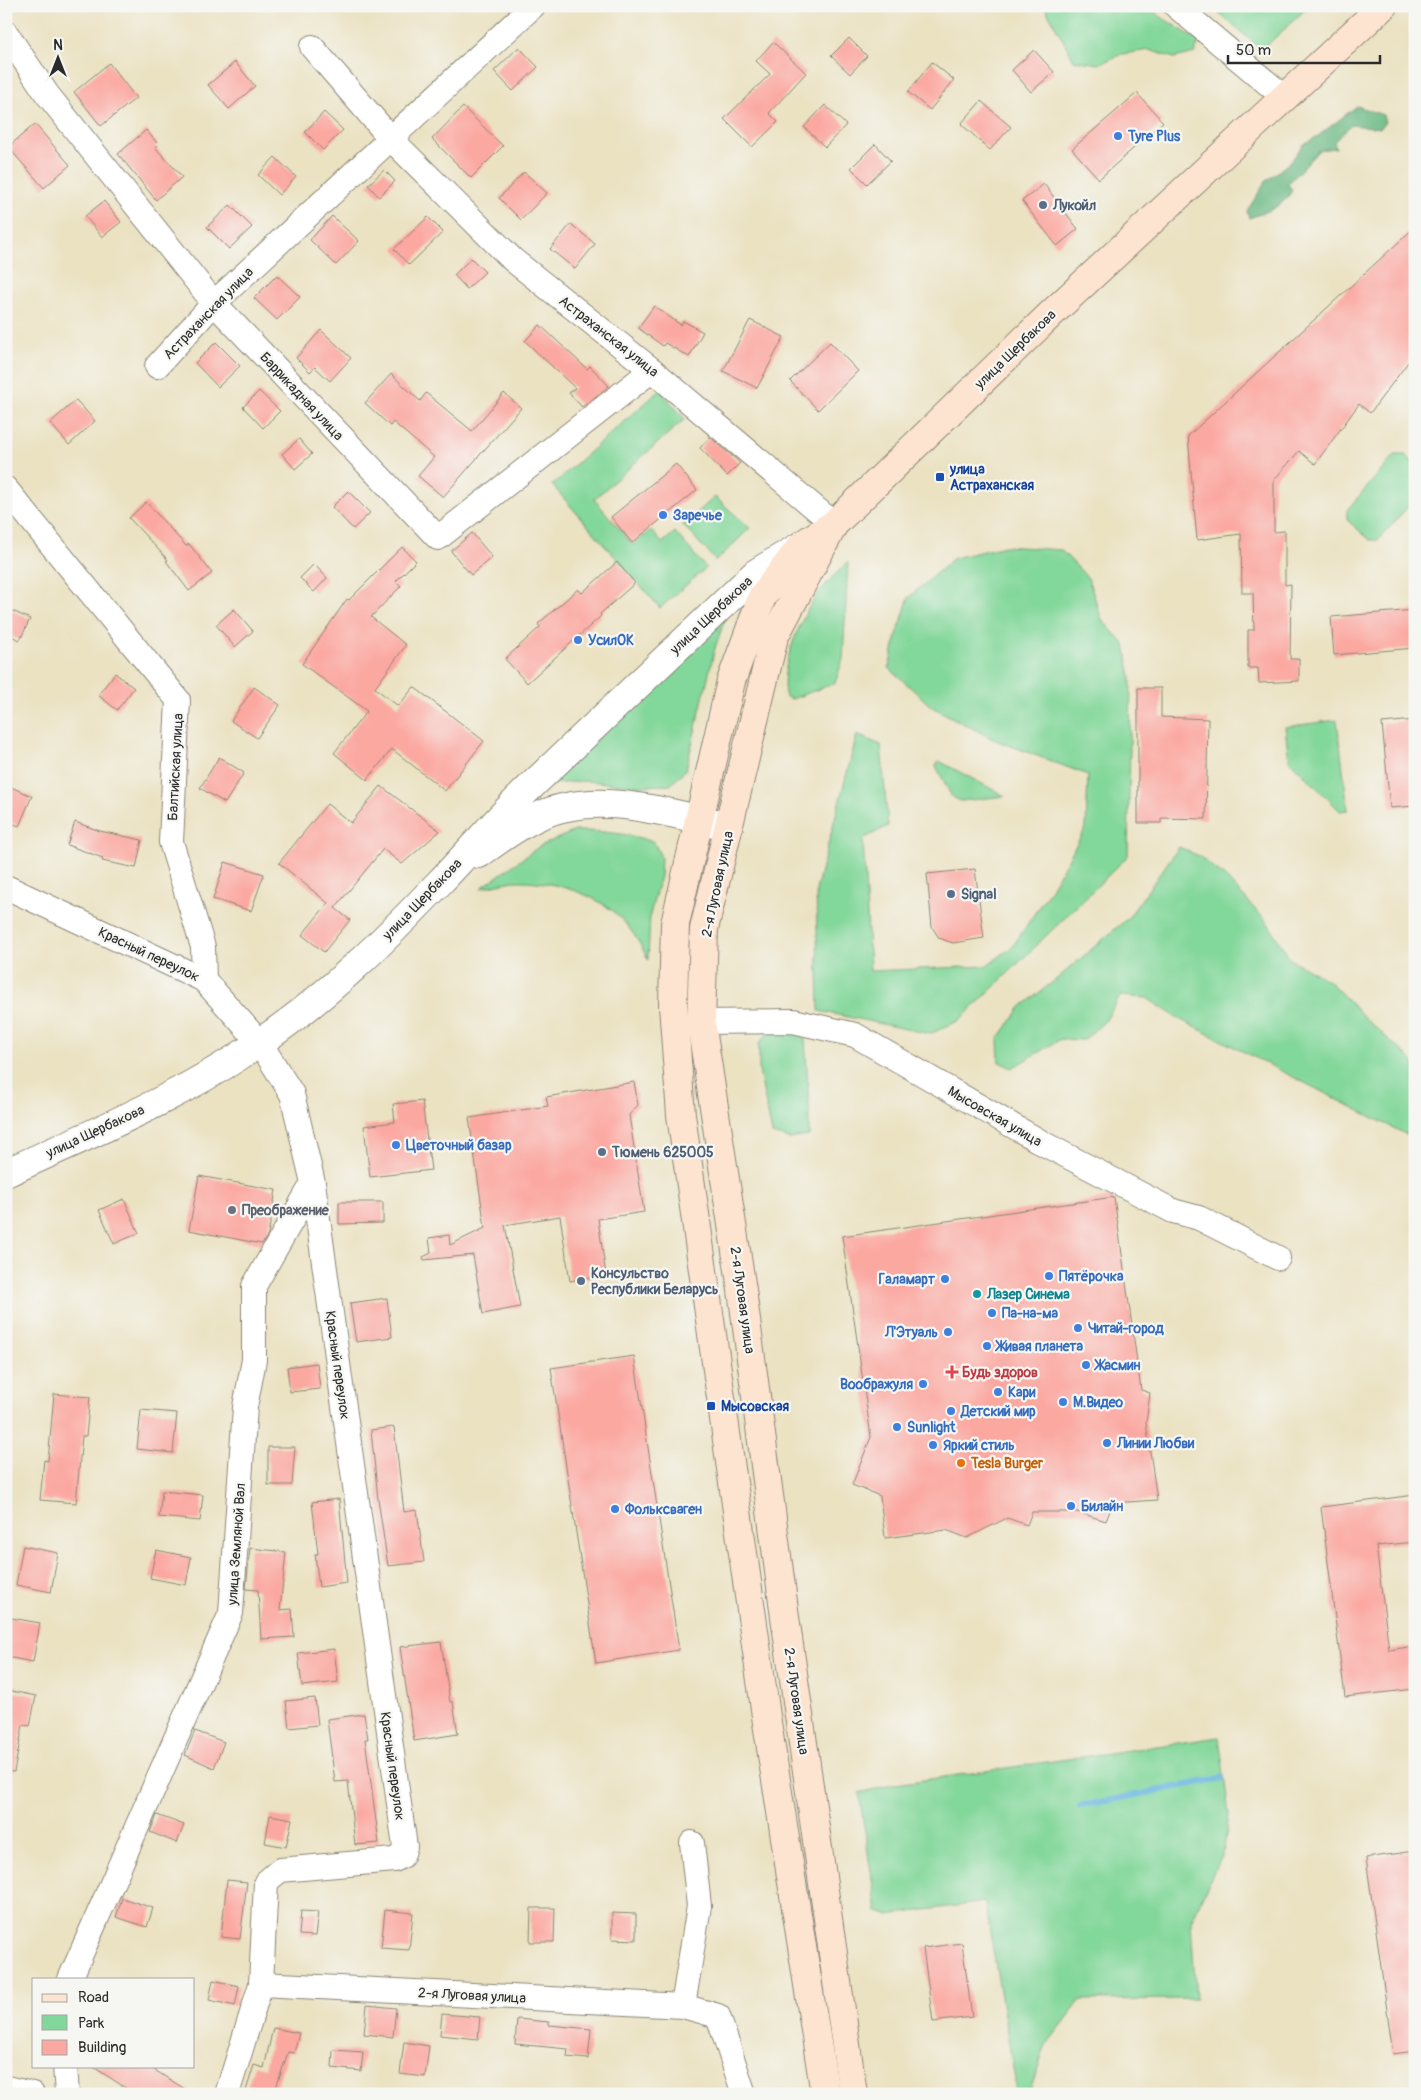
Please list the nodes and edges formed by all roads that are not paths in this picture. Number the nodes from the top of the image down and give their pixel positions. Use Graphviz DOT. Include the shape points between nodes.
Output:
graph roads {
  1 [pos="533,6"];
  2 [pos="1176,6"];
  3 [pos="1383,6"];
  4 [pos="6,33"];
  5 [pos="312,48"];
  6 [pos="1285,98"];
  7 [pos="391,138"];
  8 [pos="214,303"];
  9 [pos="157,366"];
  10 [pos="652,370"];
  11 [pos="6,489"];
  12 [pos="834,524"];
  13 [pos="803,544"];
  14 [pos="699,820"];
  15 [pos="729,826"];
  16 [pos="441,882"];
  17 [pos="6,887"];
  18 [pos="204,980"];
  19 [pos="701,1022"];
  20 [pos="260,1043"];
  21 [pos="6,1173"];
  22 [pos="313,1182"];
  23 [pos="1278,1258"];
  24 [pos="692,1843"];
  25 [pos="70,1978"];
  26 [pos="261,1984"];
  27 [pos="683,2006"];
  28 [pos="65,2068"];
  29 [pos="6,2088"];
  30 [pos="32,2094"];
  31 [pos="68,2094"];
  32 [pos="227,2094"];
  33 [pos="744,2094"];
  34 [pos="825,2094"];
  35 [pos="853,2094"];
  1 -- 7 [label="street, Астраханская улица"];
  2 -- 6 [label="street"];
  3 -- 6 [label="main road, улица Щербакова"];
  4 -- 8 [label="street, Баррикадная улица" via="47,94"];
  5 -- 7 [label="street, Астраханская улица"];
  6 -- 12 [label="main road, улица Щербакова" via="1052,312"];
  7 -- 8 [label="street, Астраханская улица"];
  7 -- 10 [label="street, Астраханская улица" via="513,260"];
  8 -- 9 [label="street, Астраханская улица"];
  8 -- 10 [label="street, Баррикадная улица" via="438,538"];
  10 -- 12 [label="street, Астраханская улица"];
  11 -- 18 [label="street, Балтийская улица" via="178,700 171,842 203,947"];
  12 -- 13 [label="main road, улица Щербакова"];
  12 -- 15 [label="main road, 2-я Луговая улица" via="774,637"];
  13 -- 14 [label="main road" via="762,597 731,681"];
  13 -- 16 [label="street, улица Щербакова" via="756,573 497,819"];
  14 -- 15 [label="street"];
  14 -- 16 [label="street" via="604,804 569,806 537,817"];
  14 -- 34 [label="main road" via="675,924 673,1005 680,1115 766,1716"];
  15 -- 19 [label="main road, 2-я Луговая улица" via="704,929"];
  16 -- 20 [label="street, улица Щербакова" via="332,988"];
  17 -- 18 [label="street, Красный переулок"];
  18 -- 20 [label="street, Красный переулок"];
  19 -- 23 [label="street, Мысовская улица" via="792,1021 855,1035 1046,1145 1173,1211 1199,1218"];
  19 -- 35 [label="main road, 2-я Луговая улица" via="742,1290"];
  20 -- 21 [label="street, улица Щербакова" via="184,1090"];
  20 -- 22 [label="street, Красный переулок" via="292,1094"];
  22 -- 25 [label="street, улица Земляной Вал" via="254,1286 254,1360 246,1407 231,1614"];
  22 -- 26 [label="street, Красный переулок" via="404,1847 402,1856 394,1860 280,1870 266,1882"];
  24 -- 27 [label="street" via="699,1906"];
  26 -- 27 [label="street, 2-я Луговая улица"];
  26 -- 32 [label="street"];
  27 -- 33 [label="street, 2-я Луговая улица" via="718,2016"];
  28 -- 31 [label="street"];
  29 -- 30 [label="street"];
}
